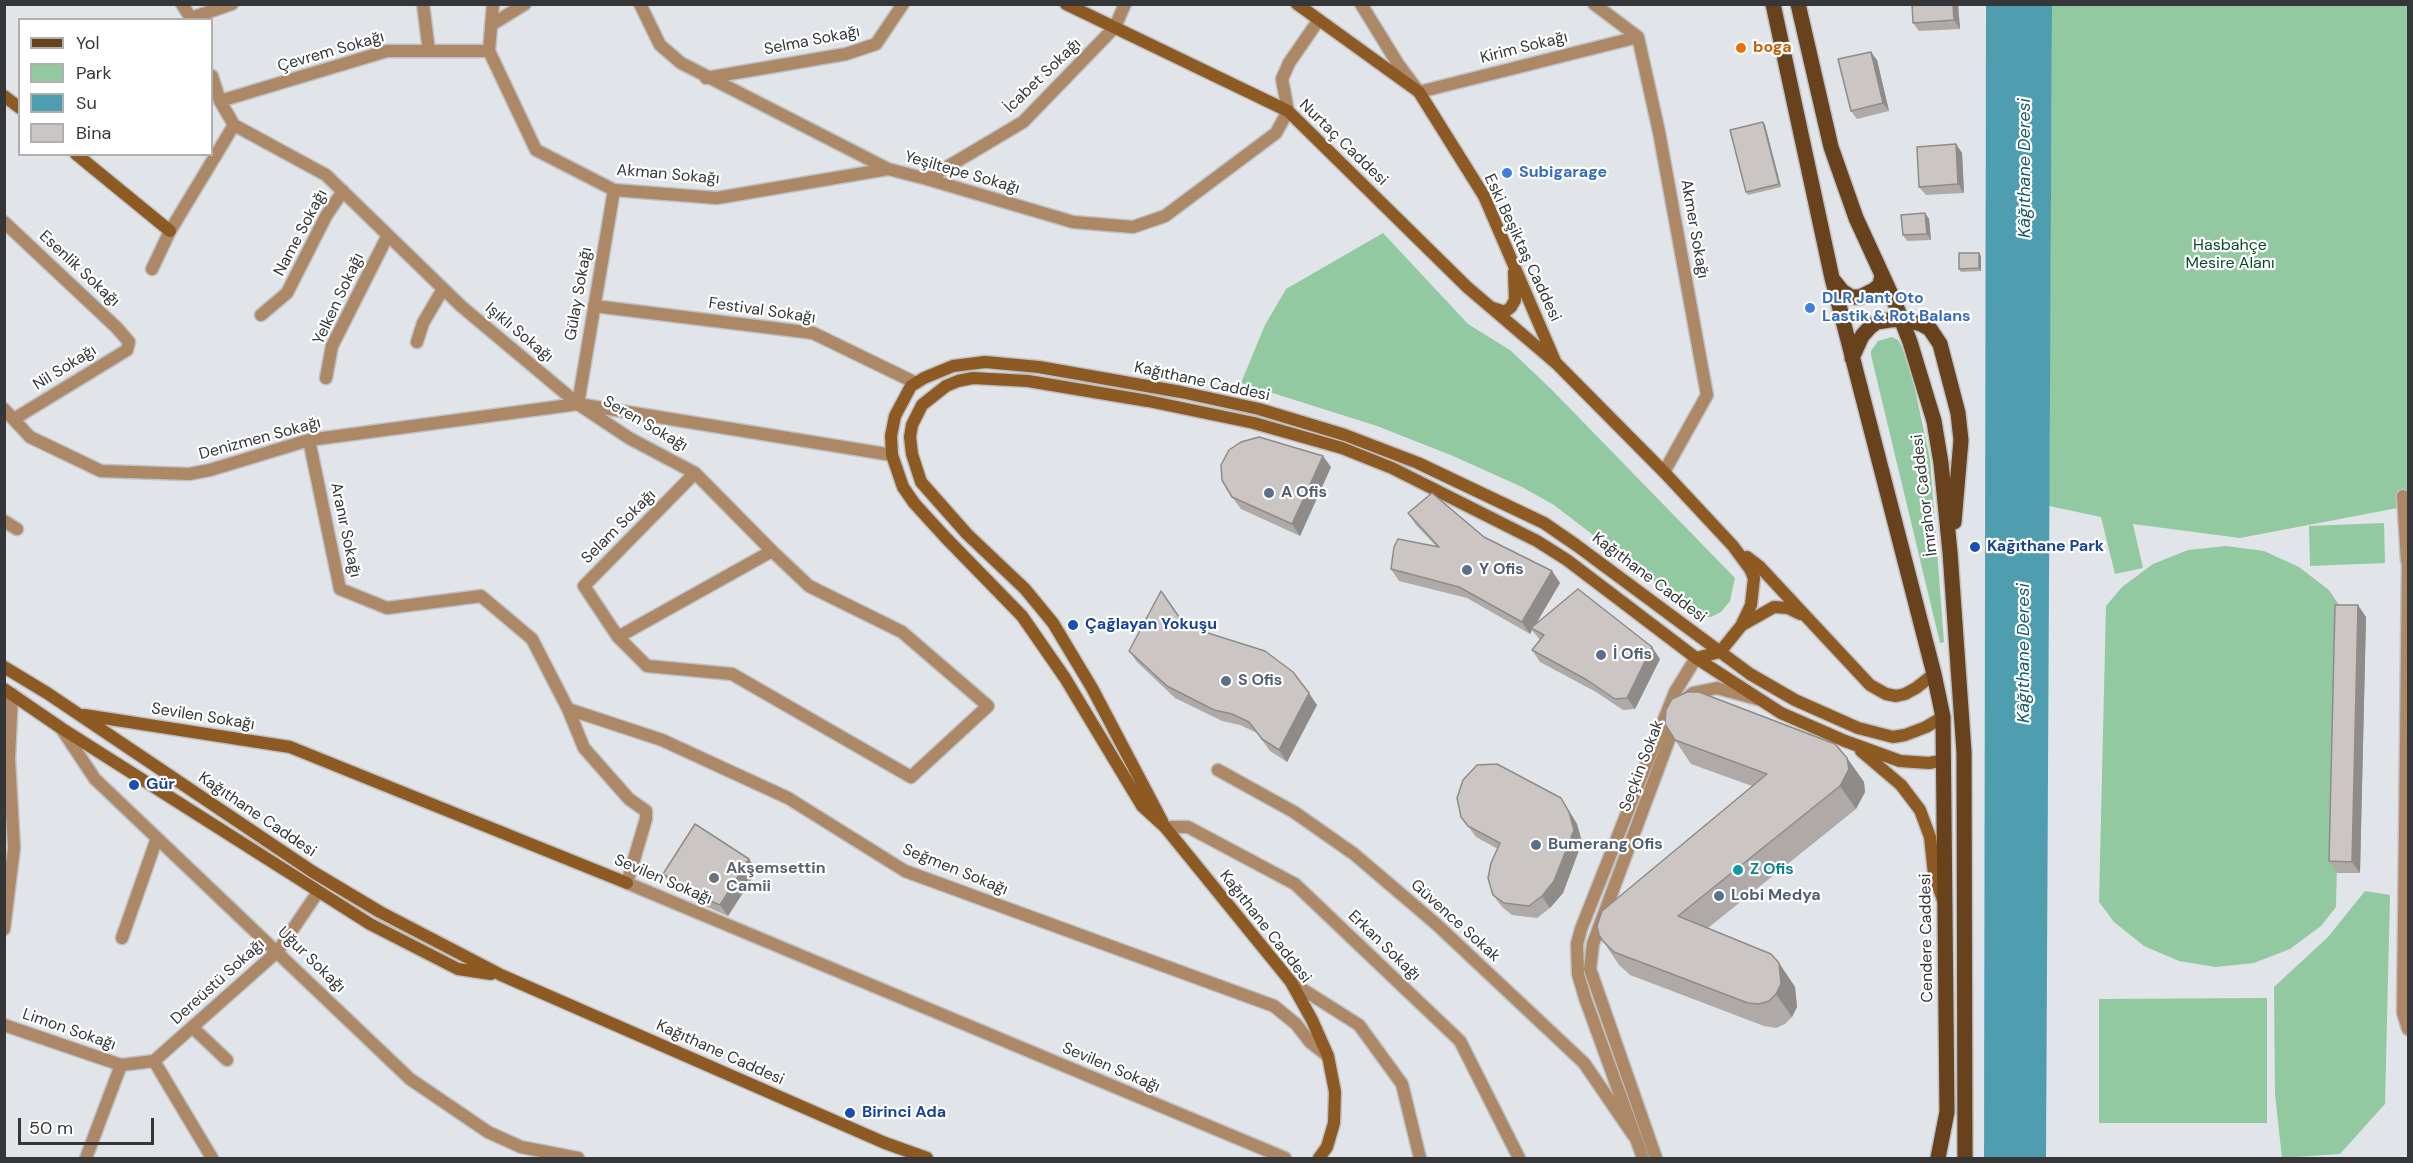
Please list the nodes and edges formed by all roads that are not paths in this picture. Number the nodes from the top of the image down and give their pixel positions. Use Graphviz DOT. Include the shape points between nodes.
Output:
graph roads {
  1 [pos="182,4"];
  2 [pos="232,4"];
  3 [pos="423,4"];
  4 [pos="493,4"];
  5 [pos="525,4"];
  6 [pos="640,4"];
  7 [pos="903,4"];
  8 [pos="1066,4"];
  9 [pos="1125,4"];
  10 [pos="1297,4"];
  11 [pos="1361,4"];
  12 [pos="1594,4"];
  13 [pos="1773,4"];
  14 [pos="1798,4"];
  15 [pos="190,18"];
  16 [pos="194,18"];
  17 [pos="1318,21"];
  18 [pos="491,25"];
  19 [pos="1115,27"];
  20 [pos="1638,37"];
  21 [pos="429,51"];
  22 [pos="489,51"];
  23 [pos="213,78"];
  24 [pos="706,78"];
  25 [pos="1419,92"];
  26 [pos="220,101"];
  27 [pos="1288,111"];
  28 [pos="234,125"];
  29 [pos="78,156"];
  30 [pos="888,169"];
  31 [pos="927,178"];
  32 [pos="614,190"];
  33 [pos="343,191"];
  34 [pos="4,222"];
  35 [pos="171,231"];
  36 [pos="388,235"];
  37 [pos="1513,262"];
  38 [pos="152,269"];
  39 [pos="1882,275"];
  40 [pos="1832,278"];
  41 [pos="443,289"];
  42 [pos="594,306"];
  43 [pos="1489,306"];
  44 [pos="261,315"];
  45 [pos="1902,319"];
  46 [pos="129,342"];
  47 [pos="417,342"];
  48 [pos="1852,358"];
  49 [pos="1557,364"];
  50 [pos="326,378"];
  51 [pos="916,383"];
  52 [pos="933,395"];
  53 [pos="578,404"];
  54 [pos="4,409"];
  55 [pos="14,419"];
  56 [pos="309,440"];
  57 [pos="912,454"];
  58 [pos="892,455"];
  59 [pos="1664,472"];
  60 [pos="695,473"];
  61 [pos="2403,496"];
  62 [pos="4,521"];
  63 [pos="17,529"];
  64 [pos="1733,546"];
  65 [pos="772,551"];
  66 [pos="1950,552"];
  67 [pos="2408,561"];
  68 [pos="1812,623"];
  69 [pos="1741,626"];
  70 [pos="618,637"];
  71 [pos="1720,652"];
  72 [pos="1696,658"];
  73 [pos="4,667"];
  74 [pos="1934,674"];
  75 [pos="8,692"];
  76 [pos="1761,700"];
  77 [pos="568,709"];
  78 [pos="78,714"];
  79 [pos="1942,717"];
  80 [pos="61,728"];
  81 [pos="1845,741"];
  82 [pos="1964,752"];
  83 [pos="1945,760"];
  84 [pos="1218,770"];
  85 [pos="1165,827"];
  86 [pos="157,838"];
  87 [pos="313,872"];
  88 [pos="627,883"];
  89 [pos="318,892"];
  90 [pos="1944,902"];
  91 [pos="4,929"];
  92 [pos="122,938"];
  93 [pos="278,951"];
  94 [pos="501,975"];
  95 [pos="1291,982"];
  96 [pos="4,1025"];
  97 [pos="192,1027"];
  98 [pos="2409,1029"];
  99 [pos="1328,1056"];
  100 [pos="227,1060"];
  101 [pos="154,1061"];
  102 [pos="121,1065"];
  103 [pos="1635,1136"];
  104 [pos="86,1158"];
  105 [pos="212,1158"];
  106 [pos="578,1158"];
  107 [pos="927,1158"];
  108 [pos="1285,1158"];
  109 [pos="1319,1158"];
  110 [pos="1420,1158"];
  111 [pos="1519,1158"];
  112 [pos="1643,1158"];
  113 [pos="1656,1158"];
  114 [pos="1938,1158"];
  115 [pos="1965,1158"];
  1 -- 15 [label="street"];
  2 -- 16 [label="street"];
  3 -- 21 [label="street"];
  4 -- 18 [label="street, Akman Sokağı"];
  5 -- 18 [label="street"];
  6 -- 24 [label="street, Yeşiltepe Sokağı" via="660,45"];
  7 -- 24 [label="street, Selma Sokağı" via="876,44 846,54"];
  8 -- 19 [label="main road, Nurtaç Caddesi"];
  9 -- 19 [label="street"];
  10 -- 17 [label="main road, Eski Beşiktaş Caddesi"];
  11 -- 25 [label="street"];
  12 -- 20 [label="street"];
  13 -- 40 [label="main road, İmrahor Caddesi"];
  14 -- 39 [label="main road, İmrahor Caddesi" via="1834,157"];
  17 -- 25 [label="main road, Eski Beşiktaş Caddesi"];
  17 -- 27 [label="street" via="1282,79"];
  18 -- 22 [label="street, Akman Sokağı"];
  19 -- 27 [label="main road, Nurtaç Caddesi"];
  19 -- 31 [label="street, İcabet Sokağı" via="1023,122"];
  20 -- 25 [label="street, Kirim Sokağı"];
  20 -- 59 [label="street, Akmer Sokağı" via="1707,395"];
  21 -- 22 [label="street, Çevrem Sokağı"];
  21 -- 26 [label="street, Çevrem Sokağı" via="387,51"];
  22 -- 32 [label="street, Akman Sokağı" via="536,150"];
  23 -- 26 [label="street"];
  24 -- 30 [label="street, Yeşiltepe Sokağı"];
  25 -- 37 [label="main road, Eski Beşiktaş Caddesi" via="1484,196"];
  26 -- 28 [label="street"];
  27 -- 31 [label="street, Yeşiltepe Sokağı" via="1276,133 1165,216 1133,227 1073,222"];
  27 -- 43 [label="main road, Nurtaç Caddesi"];
  28 -- 33 [label="street, Işıklı Sokağı" via="326,174"];
  28 -- 35 [label="street"];
  29 -- 35 [label="main road"];
  30 -- 31 [label="street, Yeşiltepe Sokağı"];
  30 -- 32 [label="street, Akman Sokağı" via="717,198"];
  32 -- 42 [label="street, Gülay Sokağı"];
  33 -- 36 [label="street, Işıklı Sokağı"];
  33 -- 44 [label="street, Name Sokağı" via="287,293"];
  34 -- 46 [label="street, Esenlik Sokağı"];
  35 -- 38 [label="street"];
  36 -- 41 [label="street, Işıklı Sokağı"];
  36 -- 50 [label="street, Yelken Sokağı" via="332,346"];
  37 -- 43 [label="main road" via="1515,300 1505,312"];
  37 -- 49 [label="main road, Eski Beşiktaş Caddesi"];
  39 -- 40 [label="main road" via="1874,290 1851,297"];
  39 -- 45 [label="main road, İmrahor Caddesi"];
  40 -- 48 [label="main road, İmrahor Caddesi"];
  41 -- 47 [label="street"];
  41 -- 53 [label="street, Işıklı Sokağı"];
  42 -- 51 [label="street, Festival Sokağı" via="813,333"];
  42 -- 53 [label="street, Gülay Sokağı"];
  43 -- 49 [label="main road, Nurtaç Caddesi"];
  45 -- 48 [label="main road" via="1877,322 1870,327"];
  45 -- 66 [label="main road, İmrahor Caddesi" via="1934,421"];
  45 -- 66 [label="main road" via="1930,329 1940,344 1958,413 1960,448"];
  46 -- 55 [label="street, Nil Sokağı" via="127,350"];
  48 -- 74 [label="main road, İmrahor Caddesi"];
  49 -- 59 [label="main road, Nurtaç Caddesi"];
  51 -- 52 [label="main road"];
  51 -- 58 [label="main road, Kağıthane Caddesi" via="895,416"];
  51 -- 71 [label="main road, Kağıthane Caddesi" via="938,371 967,363 1039,367 1192,394 1345,435 1418,463 1544,523"];
  52 -- 57 [label="main road, Kağıthane Caddesi" via="916,414 912,425"];
  52 -- 72 [label="main road, Kağıthane Caddesi" via="958,381 973,378 1028,381 1254,423 1342,448 1392,468 1537,541"];
  53 -- 56 [label="street, Denizmen Sokağı"];
  53 -- 58 [label="street"];
  53 -- 60 [label="street, Seren Sokağı" via="629,438"];
  54 -- 55 [label="street, Denizmen Sokağı"];
  55 -- 56 [label="street, Denizmen Sokağı" via="30,437 101,471 189,474"];
  56 -- 77 [label="street, Aranır Sokağı" via="340,589 387,609 481,596 532,639"];
  57 -- 58 [label="main road"];
  57 -- 85 [label="main road, Kağıthane Caddesi" via="921,482 934,499 1053,623"];
  58 -- 85 [label="main road, Kağıthane Caddesi" via="903,487 914,503 1028,624 1143,806"];
  59 -- 64 [label="main road, Nurtaç Caddesi"];
  60 -- 65 [label="street, Seren Sokağı"];
  60 -- 70 [label="street, Selam Sokağı" via="584,586"];
  61 -- 67 [label="street"];
  62 -- 63 [label="street"];
  64 -- 68 [label="main road" via="1760,567"];
  64 -- 69 [label="main road" via="1754,578 1751,605"];
  65 -- 70 [label="street"];
  65 -- 70 [label="street, Seren Sokağı" via="809,586 902,632 988,706 911,777 732,674 647,666"];
  66 -- 82 [label="main road, İmrahor Caddesi"];
  67 -- 98 [label="street" via="2403,1013"];
  68 -- 69 [label="main road" via="1788,608 1774,607"];
  68 -- 74 [label="main road" via="1870,685 1886,694 1905,694"];
  69 -- 71 [label="main road"];
  71 -- 72 [label="main road"];
  71 -- 79 [label="main road, Kağıthane Caddesi" via="1795,700 1858,728 1893,737 1926,727"];
  72 -- 76 [label="main road, Kağıthane Caddesi"];
  72 -- 103 [label="street, Seçkin Sokak" via="1675,692 1577,944 1578,974 1585,998"];
  73 -- 78 [label="main road, Kağıthane Caddesi"];
  74 -- 79 [label="main road, İmrahor Caddesi"];
  75 -- 80 [label="main road, Kağıthane Caddesi"];
  75 -- 91 [label="street" via="14,848"];
  76 -- 81 [label="main road, Kağıthane Caddesi"];
  76 -- 113 [label="street, Seçkin Sokak" via="1717,688 1693,693 1686,700 1593,944 1593,980"];
  77 -- 88 [label="street" via="584,748 629,799 646,811"];
  77 -- 99 [label="street, Seğmen Sokağı" via="662,740 788,798 905,871 1274,1006"];
  78 -- 87 [label="main road, Kağıthane Caddesi"];
  78 -- 88 [label="main road, Sevilen Sokağı" via="290,747"];
  79 -- 83 [label="main road, Cendere Caddesi"];
  80 -- 86 [label="street, Uğur Sokağı" via="95,779"];
  80 -- 89 [label="main road, Kağıthane Caddesi"];
  81 -- 83 [label="main road, Kağıthane Caddesi" via="1912,764"];
  81 -- 90 [label="main road" via="1889,773 1920,810"];
  82 -- 83 [label="main road"];
  82 -- 115 [label="main road"];
  83 -- 90 [label="main road, Cendere Caddesi"];
  84 -- 103 [label="street, Güvence Sokak" via="1294,812 1354,854 1435,923 1584,1063"];
  85 -- 95 [label="main road, Kağıthane Caddesi"];
  85 -- 111 [label="street, Erkan Sokağı" via="1188,827 1295,884 1460,1041"];
  86 -- 92 [label="street"];
  86 -- 93 [label="street, Uğur Sokağı"];
  87 -- 89 [label="main road"];
  87 -- 94 [label="main road, Kağıthane Caddesi"];
  88 -- 108 [label="street, Sevilen Sokağı"];
  89 -- 93 [label="street, Dereüstü Sokağı"];
  89 -- 94 [label="main road, Kağıthane Caddesi" via="458,969"];
  90 -- 114 [label="main road, Cendere Caddesi" via="1947,1112"];
  93 -- 97 [label="street, Dereüstü Sokağı"];
  93 -- 106 [label="street, Uğur Sokağı" via="410,1079 488,1132 521,1147"];
  94 -- 107 [label="main road, Kağıthane Caddesi"];
  95 -- 99 [label="main road, Kağıthane Caddesi"];
  95 -- 110 [label="street" via="1359,1025 1402,1084"];
  96 -- 102 [label="street, Limon Sokağı"];
  97 -- 100 [label="street"];
  97 -- 101 [label="street, Dereüstü Sokağı"];
  99 -- 109 [label="main road, Kağıthane Caddesi" via="1335,1092 1334,1123 1327,1147"];
  101 -- 102 [label="street, Limon Sokağı"];
  101 -- 105 [label="street"];
  102 -- 104 [label="street"];
  103 -- 112 [label="street, Seçkin Sokak"];
}
